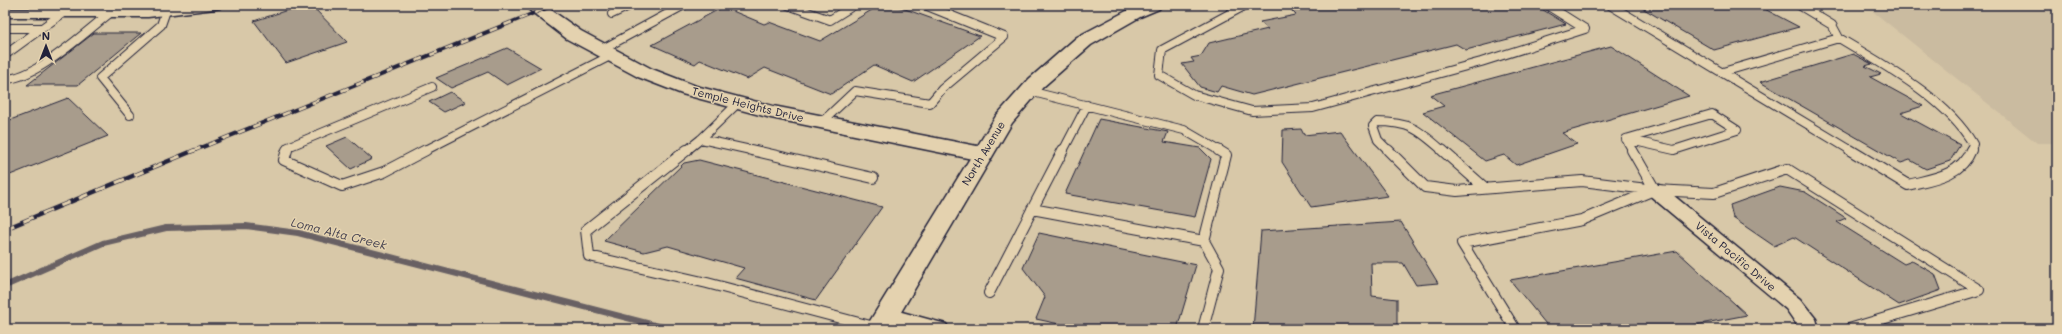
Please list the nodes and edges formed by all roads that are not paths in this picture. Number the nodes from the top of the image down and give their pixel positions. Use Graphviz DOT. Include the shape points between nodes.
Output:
graph roads {
  1 [pos="215,5"];
  2 [pos="532,5"];
  3 [pos="631,5"];
  4 [pos="684,5"];
  5 [pos="788,5"];
  6 [pos="854,5"];
  7 [pos="925,5"];
  8 [pos="1153,5"];
  9 [pos="1246,5"];
  10 [pos="1547,5"];
  11 [pos="1610,5"];
  12 [pos="1799,5"];
  13 [pos="167,8"];
  14 [pos="5,13"];
  15 [pos="63,13"];
  16 [pos="110,13"];
  17 [pos="612,14"];
  18 [pos="5,28"];
  19 [pos="42,28"];
  20 [pos="1839,38"];
  21 [pos="607,53"];
  22 [pos="5,55"];
  23 [pos="1723,72"];
  24 [pos="5,79"];
  25 [pos="432,87"];
  26 [pos="1029,91"];
  27 [pos="738,103"];
  28 [pos="1087,105"];
  29 [pos="130,115"];
  30 [pos="822,122"];
  31 [pos="701,139"];
  32 [pos="1626,139"];
  33 [pos="982,154"];
  34 [pos="873,178"];
  35 [pos="1485,188"];
  36 [pos="1655,190"];
  37 [pos="1032,209"];
  38 [pos="1204,241"];
  39 [pos="989,293"];
  40 [pos="881,324"];
  41 [pos="938,329"];
  42 [pos="1204,329"];
  43 [pos="1514,329"];
  44 [pos="1808,329"];
  45 [pos="1849,329"];
  1 -- 13 [label="street"];
  2 -- 21 [label="street, Temple Heights Drive" via="574,35"];
  3 -- 17 [label="lane"];
  4 -- 21 [label="lane"];
  5 -- 6 [label="lane" via="830,20"];
  7 -- 30 [label="lane" via="1004,37 942,89 930,103 855,91"];
  8 -- 26 [label="street, North Avenue" via="1084,42"];
  9 -- 10 [label="lane" via="1162,50 1159,75 1194,95 1252,111 1313,108 1481,62 1585,29"];
  11 -- 23 [label="lane"];
  12 -- 20 [label="lane" via="1832,25"];
  13 -- 16 [label="street"];
  13 -- 29 [label="lane" via="161,25 100,78"];
  14 -- 15 [label="street"];
  15 -- 16 [label="street"];
  15 -- 19 [label="lane"];
  16 -- 24 [label="lane" via="36,70"];
  18 -- 19 [label="lane"];
  19 -- 22 [label="lane"];
  20 -- 23 [label="lane"];
  20 -- 23 [label="lane" via="1872,57 1942,108 1966,129 1973,144 1969,157 1960,168 1908,185"];
  21 -- 25 [label="lane" via="384,172 342,186 284,160 288,148"];
  21 -- 27 [label="street, Temple Heights Drive" via="645,73 689,90"];
  26 -- 28 [label="lane"];
  26 -- 33 [label="street, North Avenue" via="1003,120"];
  27 -- 30 [label="street, Temple Heights Drive"];
  27 -- 31 [label="lane"];
  28 -- 37 [label="lane"];
  28 -- 38 [label="lane" via="1184,130 1226,155"];
  30 -- 33 [label="street, Temple Heights Drive"];
  31 -- 34 [label="lane"];
  31 -- 40 [label="lane" via="586,230 589,256"];
  32 -- 32 [label="lane" via="1712,114 1737,130 1674,150"];
  32 -- 36 [label="lane"];
  33 -- 40 [label="street, North Avenue"];
  35 -- 35 [label="lane" via="1457,191 1425,187 1378,140 1373,126 1377,122 1393,122 1418,129"];
  35 -- 36 [label="lane" via="1582,181"];
  36 -- 43 [label="lane" via="1582,220 1462,243"];
  36 -- 44 [label="street, Vista Pacific Drive" via="1793,304 1808,324"];
  36 -- 45 [label="lane" via="1714,193 1787,169 1979,290"];
  37 -- 38 [label="lane"];
  37 -- 39 [label="lane"];
  38 -- 42 [label="lane" via="1219,268"];
  40 -- 41 [label="street"];
}
